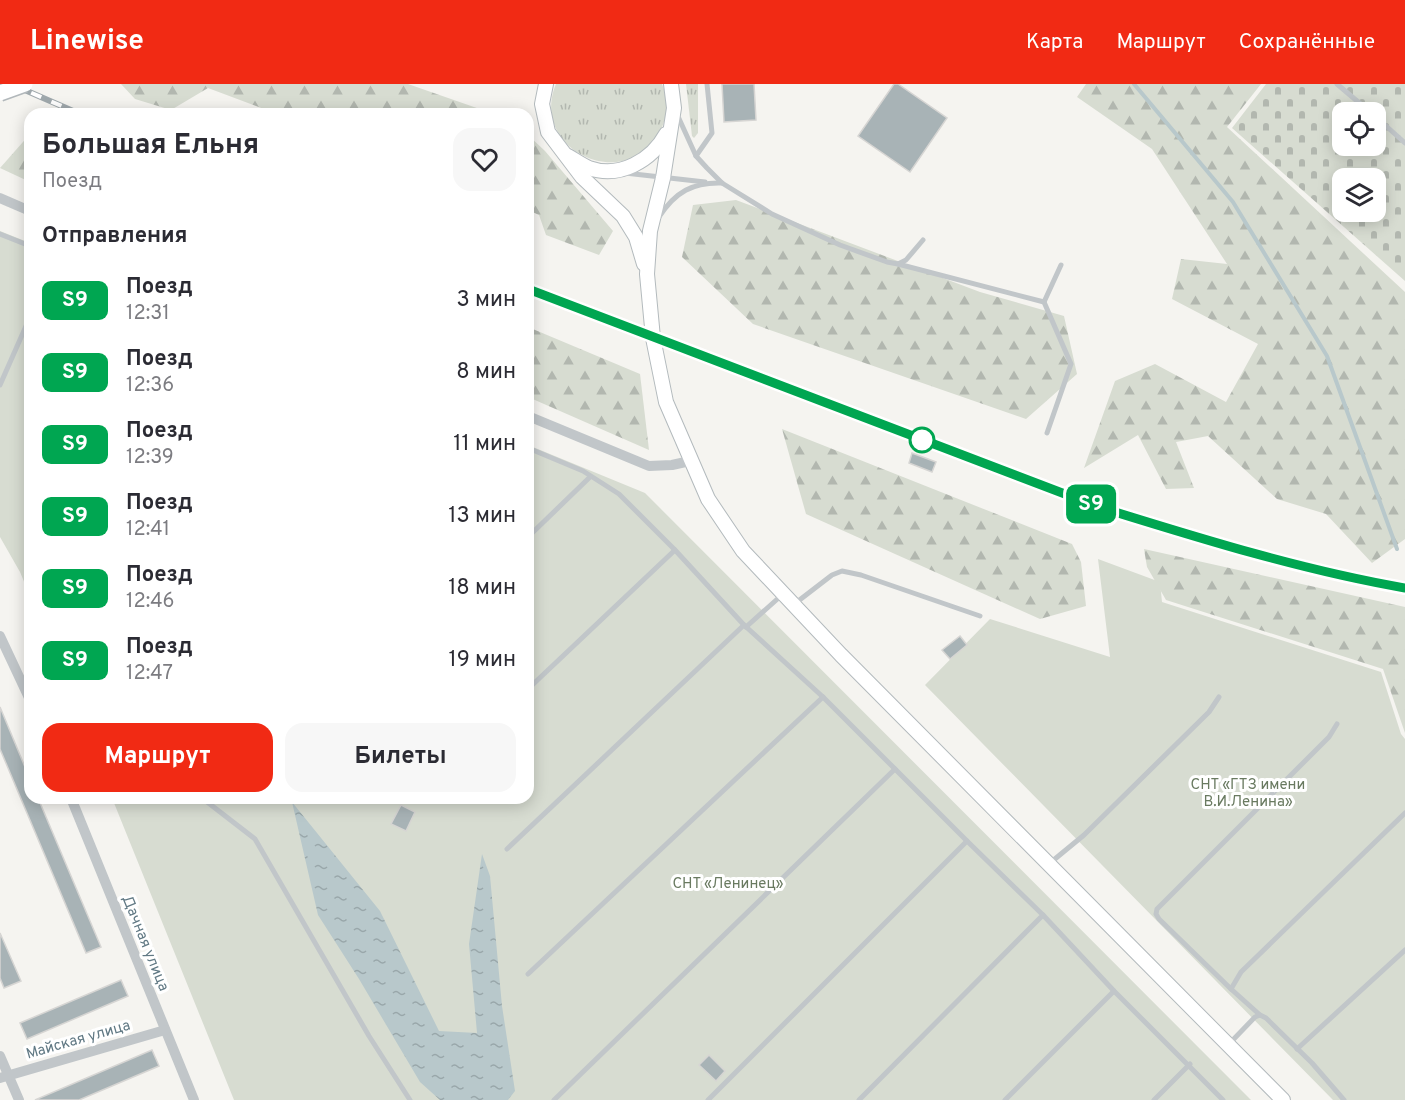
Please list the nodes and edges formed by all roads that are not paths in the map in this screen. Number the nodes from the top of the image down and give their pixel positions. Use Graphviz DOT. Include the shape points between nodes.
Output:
graph roads {
  1 [pos="25,84"];
  2 [pos="546,84"];
  3 [pos="671,84"];
  4 [pos="707,84"];
  5 [pos="1337,84"];
  6 [pos="0,93"];
  7 [pos="1358,102"];
  8 [pos="674,108"];
  9 [pos="671,126"];
  10 [pos="1386,126"];
  11 [pos="1405,142"];
  12 [pos="564,154"];
  13 [pos="696,156"];
  14 [pos="609,171"];
  15 [pos="663,177"];
  16 [pos="705,182"];
  17 [pos="722,183"];
  18 [pos="0,198"];
  19 [pos="24,208"];
  20 [pos="650,231"];
  21 [pos="0,234"];
  22 [pos="923,240"];
  23 [pos="24,244"];
  24 [pos="897,264"];
  25 [pos="1061,265"];
  26 [pos="647,274"];
  27 [pos="1044,302"];
  28 [pos="24,331"];
  29 [pos="0,386"];
  30 [pos="534,418"];
  31 [pos="1047,433"];
  32 [pos="534,451"];
  33 [pos="690,461"];
  34 [pos="590,477"];
  35 [pos="534,531"];
  36 [pos="675,550"];
  37 [pos="783,594"];
  38 [pos="793,605"];
  39 [pos="980,616"];
  40 [pos="745,626"];
  41 [pos="0,636"];
  42 [pos="534,683"];
  43 [pos="24,687"];
  44 [pos="823,697"];
  45 [pos="1219,697"];
  46 [pos="1337,724"];
  47 [pos="895,769"];
  48 [pos="73,804"];
  49 [pos="210,804"];
  50 [pos="1405,813"];
  51 [pos="967,841"];
  52 [pos="507,849"];
  53 [pos="1049,864"];
  54 [pos="1043,915"];
  55 [pos="1405,950"];
  56 [pos="528,974"];
  57 [pos="1231,989"];
  58 [pos="1114,991"];
  59 [pos="1260,1015"];
  60 [pos="165,1030"];
  61 [pos="1228,1045"];
  62 [pos="1297,1049"];
  63 [pos="0,1056"];
  64 [pos="1190,1064"];
  65 [pos="4,1076"];
  66 [pos="19,1100"];
  67 [pos="194,1100"];
  68 [pos="411,1100"];
  69 [pos="554,1100"];
  70 [pos="708,1100"];
  71 [pos="858,1100"];
  72 [pos="1005,1100"];
  73 [pos="1154,1100"];
  74 [pos="1223,1100"];
  75 [pos="1283,1100"];
  76 [pos="1344,1100"];
  1 -- 6 [label="main road, bridge"];
  2 -- 12 [label="main road" via="542,104 548,132"];
  3 -- 8 [label="main road"];
  4 -- 13 [label="lane" via="712,133"];
  5 -- 7 [label="lane"];
  8 -- 9 [label="main road"];
  8 -- 13 [label="lane"];
  9 -- 14 [label="main road" via="650,156 635,165"];
  9 -- 15 [label="main road"];
  10 -- 11 [label="lane"];
  12 -- 14 [label="main road" via="590,168"];
  12 -- 26 [label="main road" via="623,216 636,237"];
  13 -- 17 [label="lane"];
  14 -- 15 [label="lane"];
  15 -- 16 [label="lane"];
  15 -- 20 [label="main road"];
  16 -- 17 [label="lane"];
  16 -- 20 [label="lane" via="676,196"];
  17 -- 24 [label="lane" via="772,214 840,245"];
  18 -- 19 [label="street"];
  20 -- 26 [label="main road"];
  21 -- 23 [label="lane"];
  22 -- 24 [label="lane" via="906,260"];
  24 -- 27 [label="lane"];
  25 -- 27 [label="lane"];
  26 -- 33 [label="main road" via="653,338 666,402"];
  27 -- 31 [label="lane" via="1071,364"];
  28 -- 29 [label="lane"];
  30 -- 33 [label="street" via="649,466"];
  32 -- 34 [label="lane"];
  33 -- 37 [label="main road" via="708,499 743,551"];
  34 -- 35 [label="lane"];
  34 -- 36 [label="lane" via="619,494"];
  36 -- 40 [label="lane"];
  36 -- 42 [label="lane"];
  37 -- 38 [label="main road"];
  37 -- 40 [label="lane"];
  38 -- 39 [label="lane" via="842,571"];
  38 -- 53 [label="main road"];
  40 -- 44 [label="lane"];
  40 -- 52 [label="lane"];
  41 -- 43 [label="street"];
  44 -- 47 [label="lane"];
  44 -- 56 [label="lane"];
  45 -- 53 [label="lane" via="1209,712 1084,835"];
  46 -- 57 [label="lane" via="1329,737 1157,909 1159,919"];
  47 -- 51 [label="lane"];
  47 -- 69 [label="lane"];
  48 -- 60 [label="street, Дачная улица"];
  49 -- 68 [label="lane" via="255,838 369,1036"];
  50 -- 57 [label="lane" via="1241,972"];
  51 -- 54 [label="lane"];
  51 -- 70 [label="lane"];
  53 -- 61 [label="main road"];
  54 -- 58 [label="lane"];
  54 -- 71 [label="lane"];
  55 -- 62 [label="lane"];
  57 -- 59 [label="lane"];
  58 -- 64 [label="lane"];
  58 -- 72 [label="lane"];
  59 -- 61 [label="lane"];
  59 -- 62 [label="lane"];
  60 -- 65 [label="street, Майская улица"];
  60 -- 67 [label="street, Дачная улица"];
  61 -- 75 [label="main road"];
  62 -- 76 [label="lane"];
  63 -- 65 [label="street"];
  64 -- 73 [label="lane"];
  64 -- 74 [label="lane"];
  65 -- 66 [label="street"];
}
